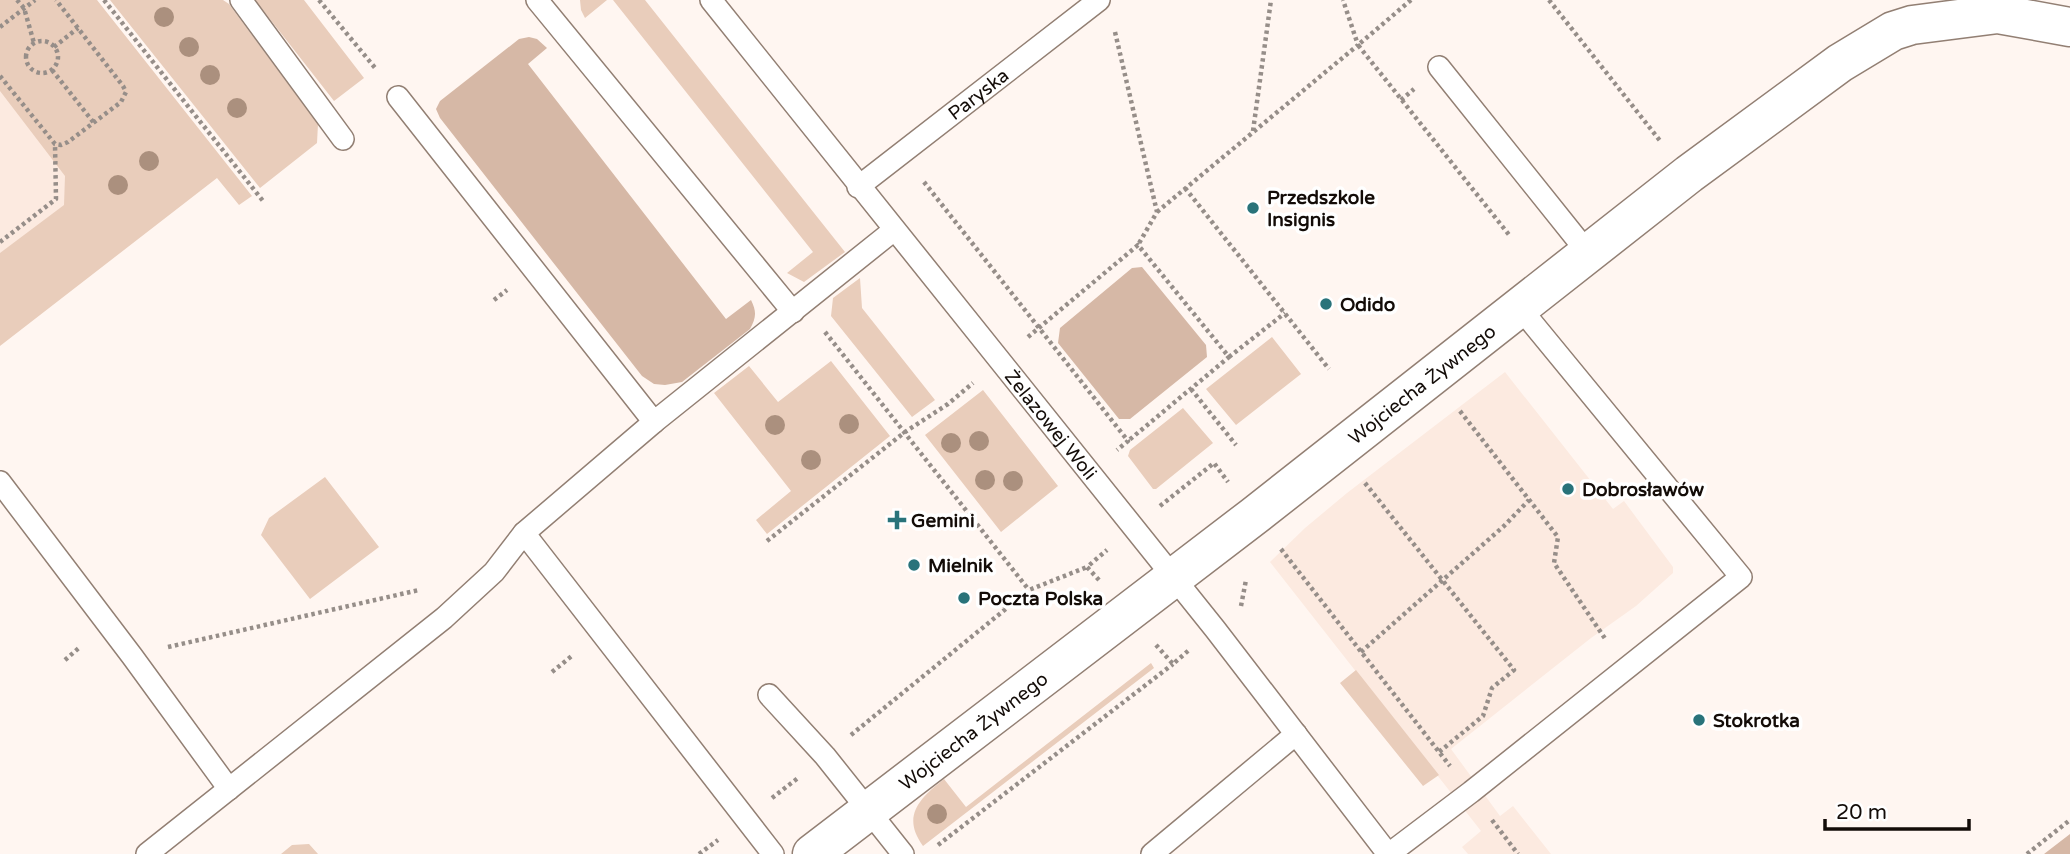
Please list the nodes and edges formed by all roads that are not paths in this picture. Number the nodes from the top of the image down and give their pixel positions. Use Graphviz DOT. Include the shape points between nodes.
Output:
graph roads {
  1 [pos="241,0"];
  2 [pos="537,0"];
  3 [pos="711,0"];
  4 [pos="1099,0"];
  5 [pos="2070,27"];
  6 [pos="1439,67"];
  7 [pos="398,97"];
  8 [pos="343,139"];
  9 [pos="858,187"];
  10 [pos="894,230"];
  11 [pos="1588,253"];
  12 [pos="798,308"];
  13 [pos="1520,308"];
  14 [pos="654,422"];
  15 [pos="0,482"];
  16 [pos="524,533"];
  17 [pos="1174,578"];
  18 [pos="769,695"];
  19 [pos="1296,734"];
  20 [pos="229,789"];
  21 [pos="868,811"];
  22 [pos="147,854"];
  23 [pos="773,854"];
  24 [pos="812,854"];
  25 [pos="904,854"];
  26 [pos="1152,854"];
  27 [pos="1389,854"];
  1 -- 8 [label="lane"];
  2 -- 12 [label="lane"];
  3 -- 9 [label="lane, Żelazowej Woli"];
  4 -- 9 [label="lane, Paryska"];
  5 -- 11 [label="street, Wojciecha Żywnego" via="1998,15 1893,31 1840,63"];
  6 -- 11 [label="lane"];
  7 -- 14 [label="lane"];
  9 -- 10 [label="lane, Żelazowej Woli"];
  10 -- 12 [label="lane"];
  10 -- 17 [label="lane, Żelazowej Woli"];
  11 -- 13 [label="street, Wojciecha Żywnego"];
  12 -- 14 [label="lane"];
  13 -- 17 [label="street, Wojciecha Żywnego"];
  13 -- 27 [label="lane" via="1741,576"];
  14 -- 16 [label="lane"];
  15 -- 20 [label="lane"];
  16 -- 20 [label="lane" via="494,572 444,618"];
  16 -- 23 [label="lane"];
  17 -- 19 [label="lane, Żelazowej Woli"];
  17 -- 21 [label="street, Wojciecha Żywnego"];
  18 -- 21 [label="lane"];
  19 -- 26 [label="lane"];
  19 -- 27 [label="lane, Żelazowej Woli"];
  20 -- 22 [label="lane"];
  21 -- 24 [label="street, Wojciecha Żywnego"];
  21 -- 25 [label="lane"];
}
